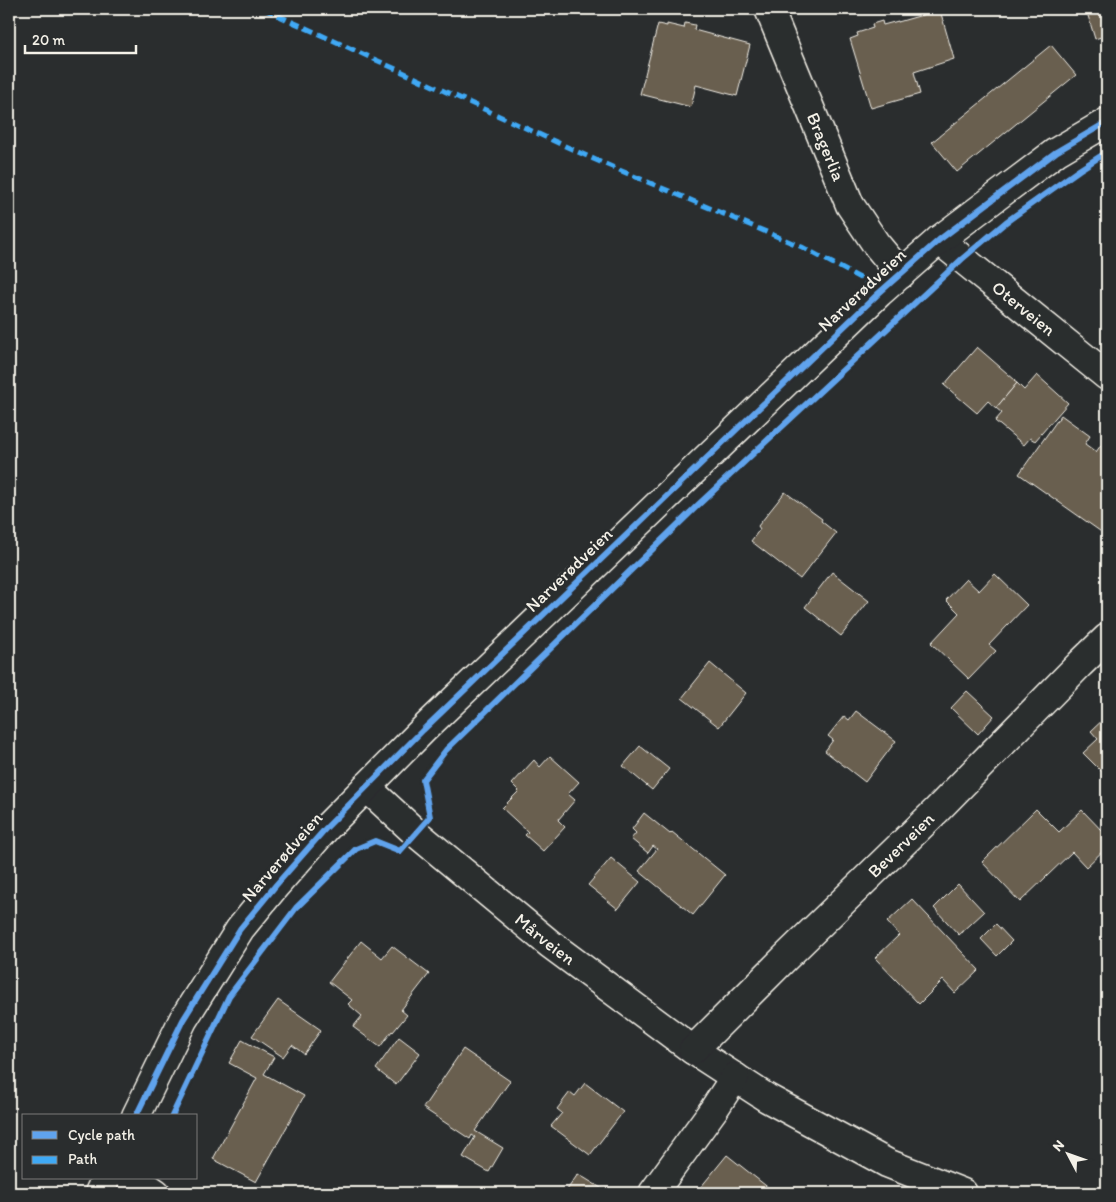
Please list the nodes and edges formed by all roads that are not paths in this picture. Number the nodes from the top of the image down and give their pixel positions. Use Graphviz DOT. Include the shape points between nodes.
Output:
graph roads {
  1 [pos="769,9"];
  2 [pos="1107,122"];
  3 [pos="940,240"];
  4 [pos="901,274"];
  5 [pos="1107,376"];
  6 [pos="1107,638"];
  7 [pos="366,786"];
  8 [pos="693,1050"];
  9 [pos="735,1077"];
  10 [pos="137,1114"];
  11 [pos="105,1180"];
  12 [pos="135,1180"];
  13 [pos="99,1193"];
  14 [pos="156,1193"];
  15 [pos="653,1193"];
  16 [pos="963,1193"];
  1 -- 4 [label="street, Bragerlia" via="850,205"];
  2 -- 3 [label="street, Narverødveien" via="1056,152"];
  3 -- 4 [label="street, Narverødveien"];
  3 -- 5 [label="street, Oterveien"];
  4 -- 7 [label="street, Narverødveien"];
  6 -- 8 [label="street, Beverveien"];
  7 -- 8 [label="street, Mårveien" via="416,833 550,944"];
  7 -- 10 [label="street, Narverødveien" via="240,929 183,1020"];
  8 -- 9 [label="street, Mårveien"];
  9 -- 15 [label="street"];
  9 -- 16 [label="street, Mårveien" via="767,1098 887,1163"];
  11 -- 13 [label="street"];
  12 -- 14 [label="street"];
}
